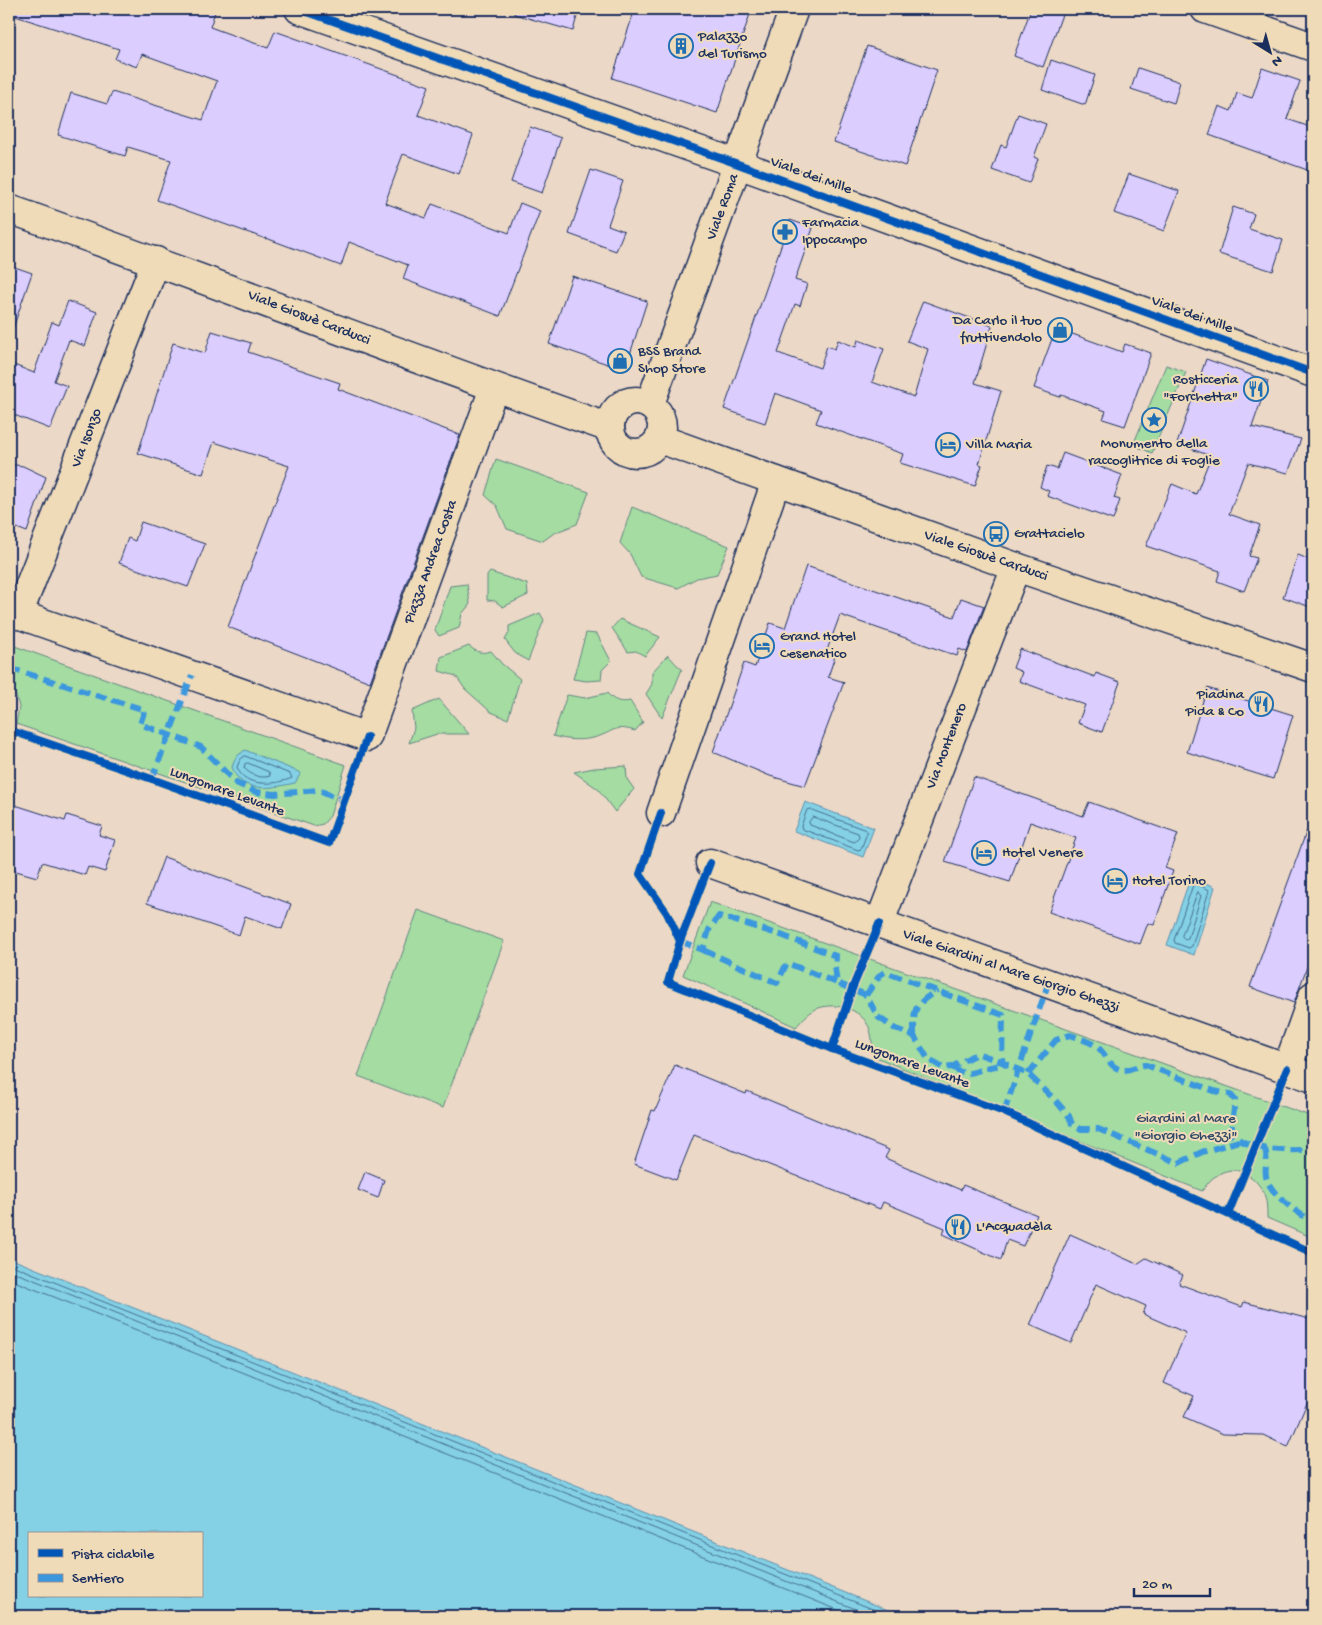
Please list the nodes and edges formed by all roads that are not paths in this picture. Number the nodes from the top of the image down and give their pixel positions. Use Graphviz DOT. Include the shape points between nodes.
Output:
graph roads {
  1 [pos="299,9"];
  2 [pos="794,9"];
  3 [pos="1205,9"];
  4 [pos="1313,47"];
  5 [pos="738,164"];
  6 [pos="9,209"];
  7 [pos="156,261"];
  8 [pos="1313,373"];
  9 [pos="494,388"];
  10 [pos="650,404"];
  11 [pos="610,428"];
  12 [pos="660,439"];
  13 [pos="776,481"];
  14 [pos="1016,567"];
  15 [pos="13,613"];
  16 [pos="1313,668"];
  17 [pos="661,812"];
  18 [pos="710,863"];
  19 [pos="879,924"];
  20 [pos="1313,996"];
  21 [pos="1287,1069"];
  22 [pos="1313,1078"];
  1 -- 5 [label="street, Viale dei Mille"];
  2 -- 5 [label="street, Viale Roma"];
  3 -- 4 [label="street"];
  5 -- 8 [label="street, Viale dei Mille"];
  5 -- 10 [label="street, Viale Roma"];
  6 -- 7 [label="street, Viale Giosuè Carducci"];
  7 -- 9 [label="street, Viale Giosuè Carducci"];
  7 -- 15 [label="street, Via Isonzo"];
  9 -- 11 [label="street, Viale Giosuè Carducci"];
  9 -- 15 [label="street, Piazza Andrea Costa" via="367,737"];
  10 -- 11 [label="street" via="635,400 627,402 614,412"];
  10 -- 12 [label="street" via="660,416"];
  11 -- 12 [label="street" via="616,444 630,453 647,451"];
  12 -- 13 [label="street, Viale Giosuè Carducci"];
  13 -- 14 [label="street, Viale Giosuè Carducci"];
  13 -- 17 [label="street"];
  14 -- 16 [label="street, Viale Giosuè Carducci"];
  14 -- 19 [label="street, Via Montenero"];
  18 -- 19 [label="street, Viale Giardini al Mare Giorgio Ghezzi"];
  19 -- 21 [label="street, Viale Giardini al Mare Giorgio Ghezzi"];
  20 -- 21 [label="street"];
  21 -- 22 [label="street, Viale Giardini al Mare Giorgio Ghezzi"];
}
